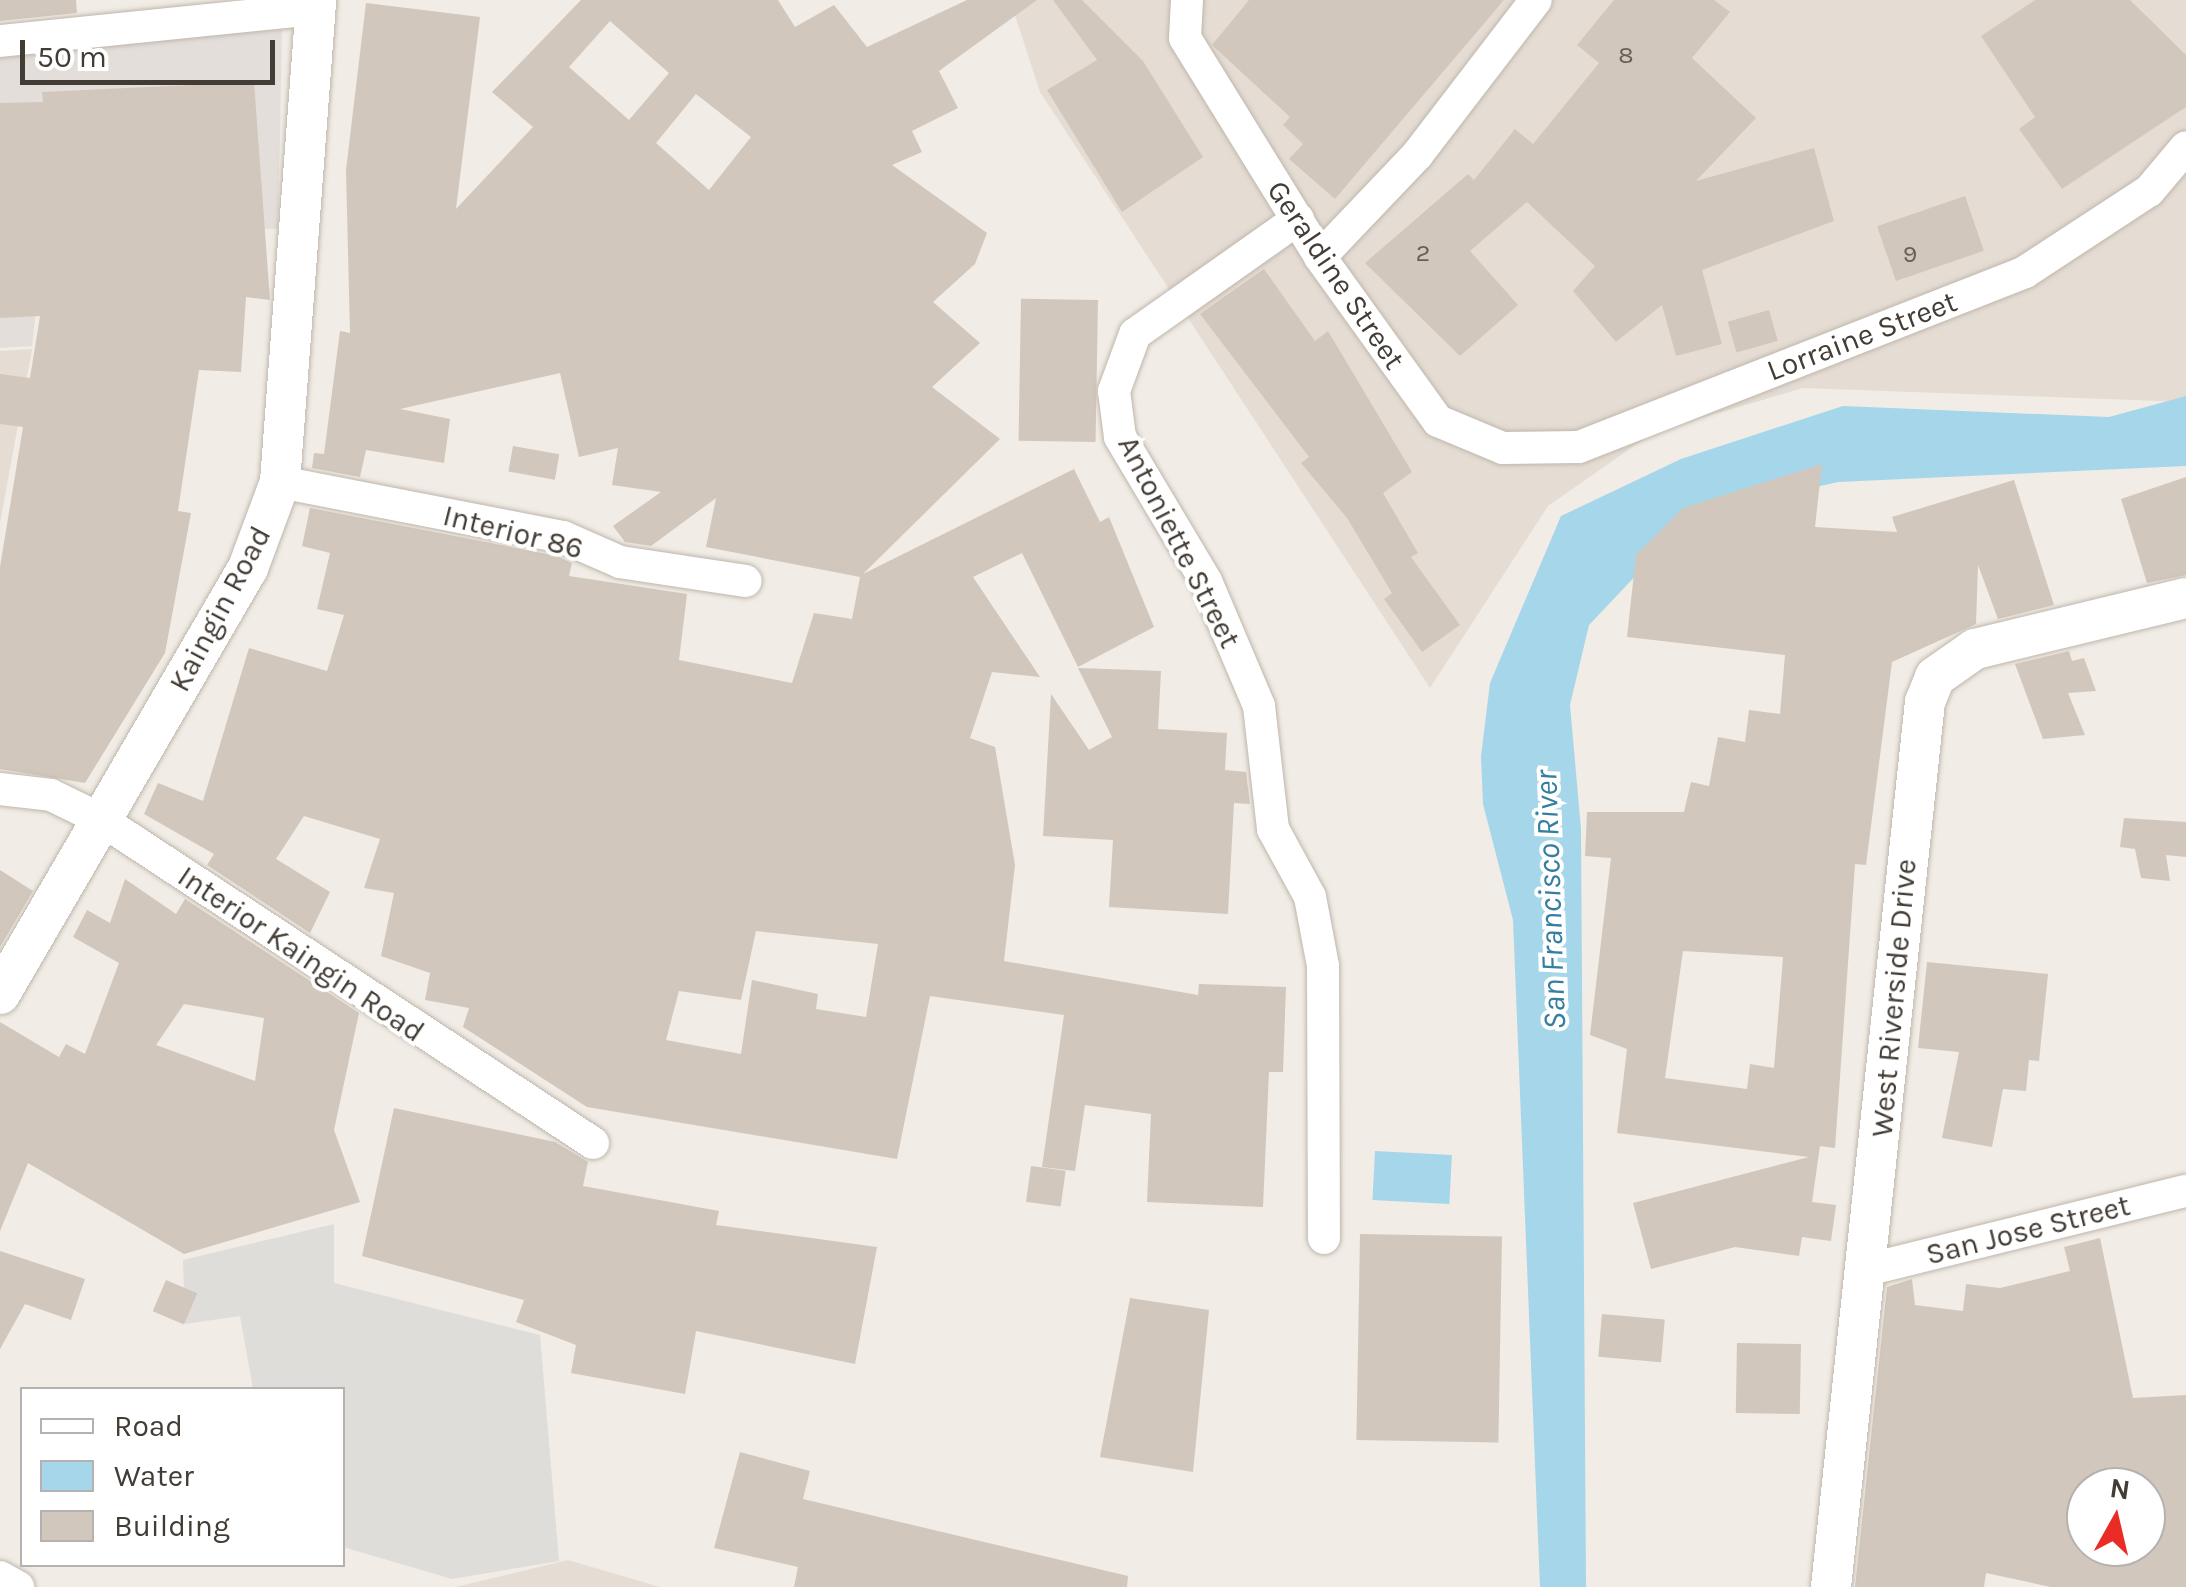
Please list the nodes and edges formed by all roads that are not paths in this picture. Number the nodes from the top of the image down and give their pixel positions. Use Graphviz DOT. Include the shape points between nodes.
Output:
graph roads {
  1 [pos="1187,0"];
  2 [pos="1536,0"];
  3 [pos="315,4"];
  4 [pos="0,41"];
  5 [pos="2186,148"];
  6 [pos="1298,219"];
  7 [pos="1320,258"];
  8 [pos="1503,448"];
  9 [pos="280,482"];
  10 [pos="746,581"];
  11 [pos="2186,598"];
  12 [pos="0,789"];
  13 [pos="100,820"];
  14 [pos="0,994"];
  15 [pos="594,1143"];
  16 [pos="2186,1192"];
  17 [pos="1324,1238"];
  18 [pos="1870,1269"];
  19 [pos="0,1577"];
  20 [pos="18,1587"];
  21 [pos="1831,1587"];
  1 -- 6 [label="street, Geraldine Street" via="1185,38"];
  2 -- 7 [label="street" via="1417,155"];
  3 -- 4 [label="street"];
  3 -- 9 [label="street, Kaingin Road"];
  5 -- 8 [label="street, Lorraine Street" via="2149,191 2025,272 1580,447"];
  6 -- 7 [label="street, Geraldine Street"];
  6 -- 17 [label="street, Antoniette Street" via="1135,334 1114,391 1120,437 1206,580 1259,706 1272,829 1310,897 1323,966"];
  7 -- 8 [label="street, Geraldine Street" via="1438,422"];
  9 -- 10 [label="street, Interior 86" via="563,538 620,562"];
  9 -- 13 [label="street, Kaingin Road" via="248,568"];
  11 -- 18 [label="street, West Riverside Drive" via="1975,649 1935,677 1918,731"];
  12 -- 13 [label="street, Interior Kaingin Road" via="50,796"];
  13 -- 14 [label="street, Kaingin Road"];
  13 -- 15 [label="street, Interior Kaingin Road"];
  16 -- 18 [label="street, San Jose Street"];
  18 -- 21 [label="street, West Riverside Drive"];
  19 -- 20 [label="street"];
}
